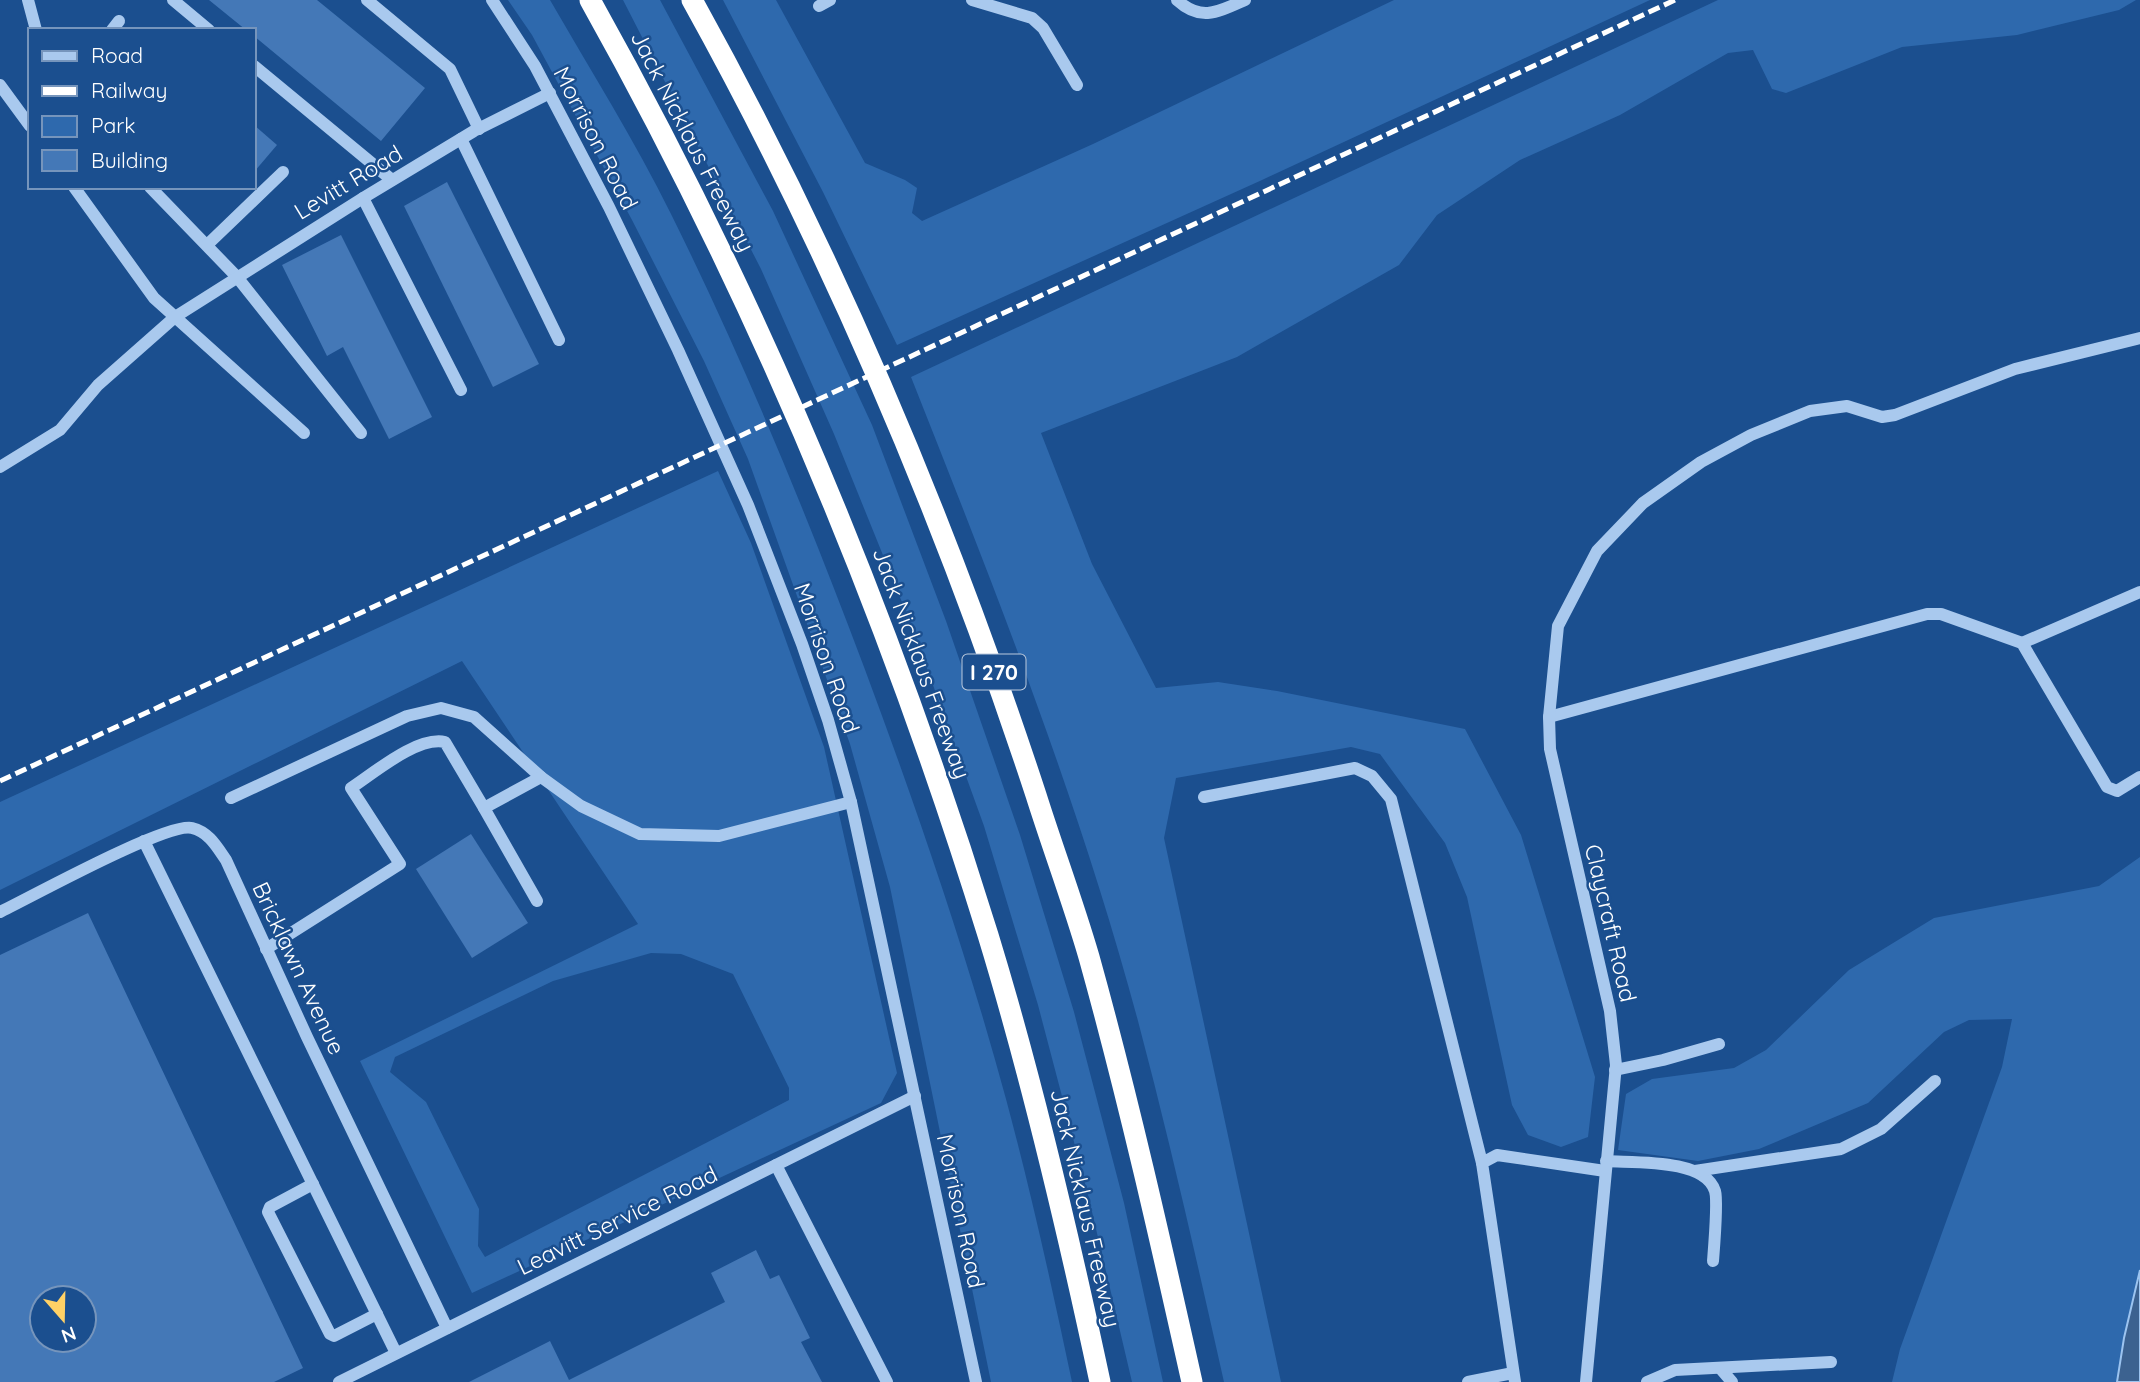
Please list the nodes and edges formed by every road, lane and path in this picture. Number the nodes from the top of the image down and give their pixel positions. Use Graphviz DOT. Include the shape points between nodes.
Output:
graph roads {
  1 [pos="28,0"];
  2 [pos="173,0"];
  3 [pos="367,0"];
  4 [pos="492,0"];
  5 [pos="583,0"];
  6 [pos="590,0"];
  7 [pos="692,0"];
  8 [pos="972,0"];
  9 [pos="1177,0"];
  10 [pos="1245,0"];
  11 [pos="1010,5"];
  12 [pos="602,20"];
  13 [pos="35,28"];
  14 [pos="207,28"];
  15 [pos="256,68"];
  16 [pos="0,85"];
  17 [pos="1077,85"];
  18 [pos="550,93"];
  19 [pos="28,123"];
  20 [pos="479,129"];
  21 [pos="461,139"];
  22 [pos="284,172"];
  23 [pos="392,180"];
  24 [pos="75,189"];
  25 [pos="152,189"];
  26 [pos="362,198"];
  27 [pos="206,245"];
  28 [pos="237,277"];
  29 [pos="175,317"];
  30 [pos="2140,338"];
  31 [pos="559,340"];
  32 [pos="460,390"];
  33 [pos="304,433"];
  34 [pos="361,433"];
  35 [pos="0,467"];
  36 [pos="2140,592"];
  37 [pos="2022,643"];
  38 [pos="1549,717"];
  39 [pos="541,777"];
  40 [pos="2140,777"];
  41 [pos="1204,797"];
  42 [pos="231,798"];
  43 [pos="851,802"];
  44 [pos="484,808"];
  45 [pos="144,841"];
  46 [pos="537,901"];
  47 [pos="0,912"];
  48 [pos="266,949"];
  49 [pos="1719,1044"];
  50 [pos="1615,1070"];
  51 [pos="1935,1081"];
  52 [pos="915,1096"];
  53 [pos="1482,1163"];
  54 [pos="776,1165"];
  55 [pos="1605,1166"];
  56 [pos="1695,1171"];
  57 [pos="313,1184"];
  58 [pos="1713,1261"];
  59 [pos="377,1314"];
  60 [pos="447,1328"];
  61 [pos="396,1353"];
  62 [pos="1831,1362"];
  63 [pos="1720,1368"];
  64 [pos="1514,1377"];
  65 [pos="339,1382"];
  66 [pos="887,1382"];
  67 [pos="976,1382"];
  68 [pos="1100,1382"];
  69 [pos="1192,1382"];
  70 [pos="1468,1382"];
  71 [pos="1586,1382"];
  72 [pos="1647,1382"];
  73 [pos="1732,1382"];
  1 -- 13 [label="street"];
  2 -- 14 [label="street"];
  3 -- 20 [label="street" via="450,69"];
  4 -- 18 [label="street, Morrison Road"];
  5 -- 12 [label="highway"];
  6 -- 12 [label="highway, Jack Nicklaus Freeway"];
  7 -- 69 [label="highway, I 270" via="799,206 865,352 937,518 1010,718 1088,953 1141,1151"];
  8 -- 11 [label="street"];
  9 -- 10 [label="street" via="1188,10 1206,14"];
  11 -- 17 [label="street" via="1044,28"];
  12 -- 68 [label="highway, Jack Nicklaus Freeway" via="717,241 787,396 850,545 935,772 1018,1043 1070,1242"];
  15 -- 23 [label="street"];
  16 -- 19 [label="street"];
  18 -- 20 [label="street, Levitt Road"];
  18 -- 43 [label="street, Morrison Road" via="678,350 748,505 815,682"];
  20 -- 21 [label="street, Levitt Road"];
  21 -- 23 [label="street, Levitt Road"];
  21 -- 31 [label="street"];
  22 -- 27 [label="street"];
  23 -- 26 [label="street, Levitt Road"];
  24 -- 29 [label="street" via="153,298"];
  25 -- 27 [label="street"];
  26 -- 28 [label="street, Levitt Road"];
  26 -- 32 [label="street"];
  27 -- 28 [label="street"];
  28 -- 29 [label="street, Levitt Road"];
  28 -- 34 [label="street"];
  29 -- 33 [label="street"];
  29 -- 35 [label="street, Levitt Road" via="98,385 60,430"];
  30 -- 38 [label="street, Claycraft Road" via="2015,369 1895,415 1882,417 1847,406 1810,411 1711,457 1643,503 1597,551 1558,626"];
  36 -- 37 [label="street"];
  37 -- 38 [label="street" via="1941,614 1927,614"];
  37 -- 40 [label="street" via="2106,787 2117,791"];
  38 -- 50 [label="street, Claycraft Road" via="1559,796 1611,1012"];
  39 -- 42 [label="street" via="474,717 441,708 407,716"];
  39 -- 43 [label="street" via="581,806 640,834 719,836"];
  39 -- 44 [label="street"];
  41 -- 53 [label="street" via="1355,768 1372,776 1391,799"];
  43 -- 52 [label="street, Morrison Road"];
  44 -- 46 [label="street"];
  44 -- 48 [label="street" via="444,742 417,746 395,759 351,788 400,864"];
  45 -- 47 [label="street, Bricklawn Avenue"];
  45 -- 48 [label="street, Bricklawn Avenue" via="190,827 210,837 226,860"];
  45 -- 57 [label="street"];
  48 -- 60 [label="street, Bricklawn Avenue"];
  49 -- 50 [label="street"];
  50 -- 55 [label="street, Claycraft Road"];
  51 -- 56 [label="street" via="1881,1129 1841,1149"];
  52 -- 54 [label="street, Leavitt Service Road"];
  52 -- 67 [label="street, Morrison Road"];
  53 -- 55 [label="street" via="1497,1154"];
  53 -- 64 [label="street"];
  54 -- 60 [label="street, Leavitt Service Road"];
  54 -- 66 [label="street"];
  55 -- 56 [label="street" via="1669,1164"];
  55 -- 71 [label="street, Claycraft Road"];
  56 -- 58 [label="street" via="1708,1179 1716,1192"];
  57 -- 59 [label="street"];
  57 -- 59 [label="street" via="270,1206 268,1212 330,1334"];
  59 -- 61 [label="street"];
  60 -- 61 [label="street, Leavitt Service Road"];
  61 -- 65 [label="street, Leavitt Service Road"];
  62 -- 63 [label="street"];
  63 -- 72 [label="street" via="1675,1370"];
  63 -- 73 [label="street"];
  64 -- 70 [label="street"];
}
